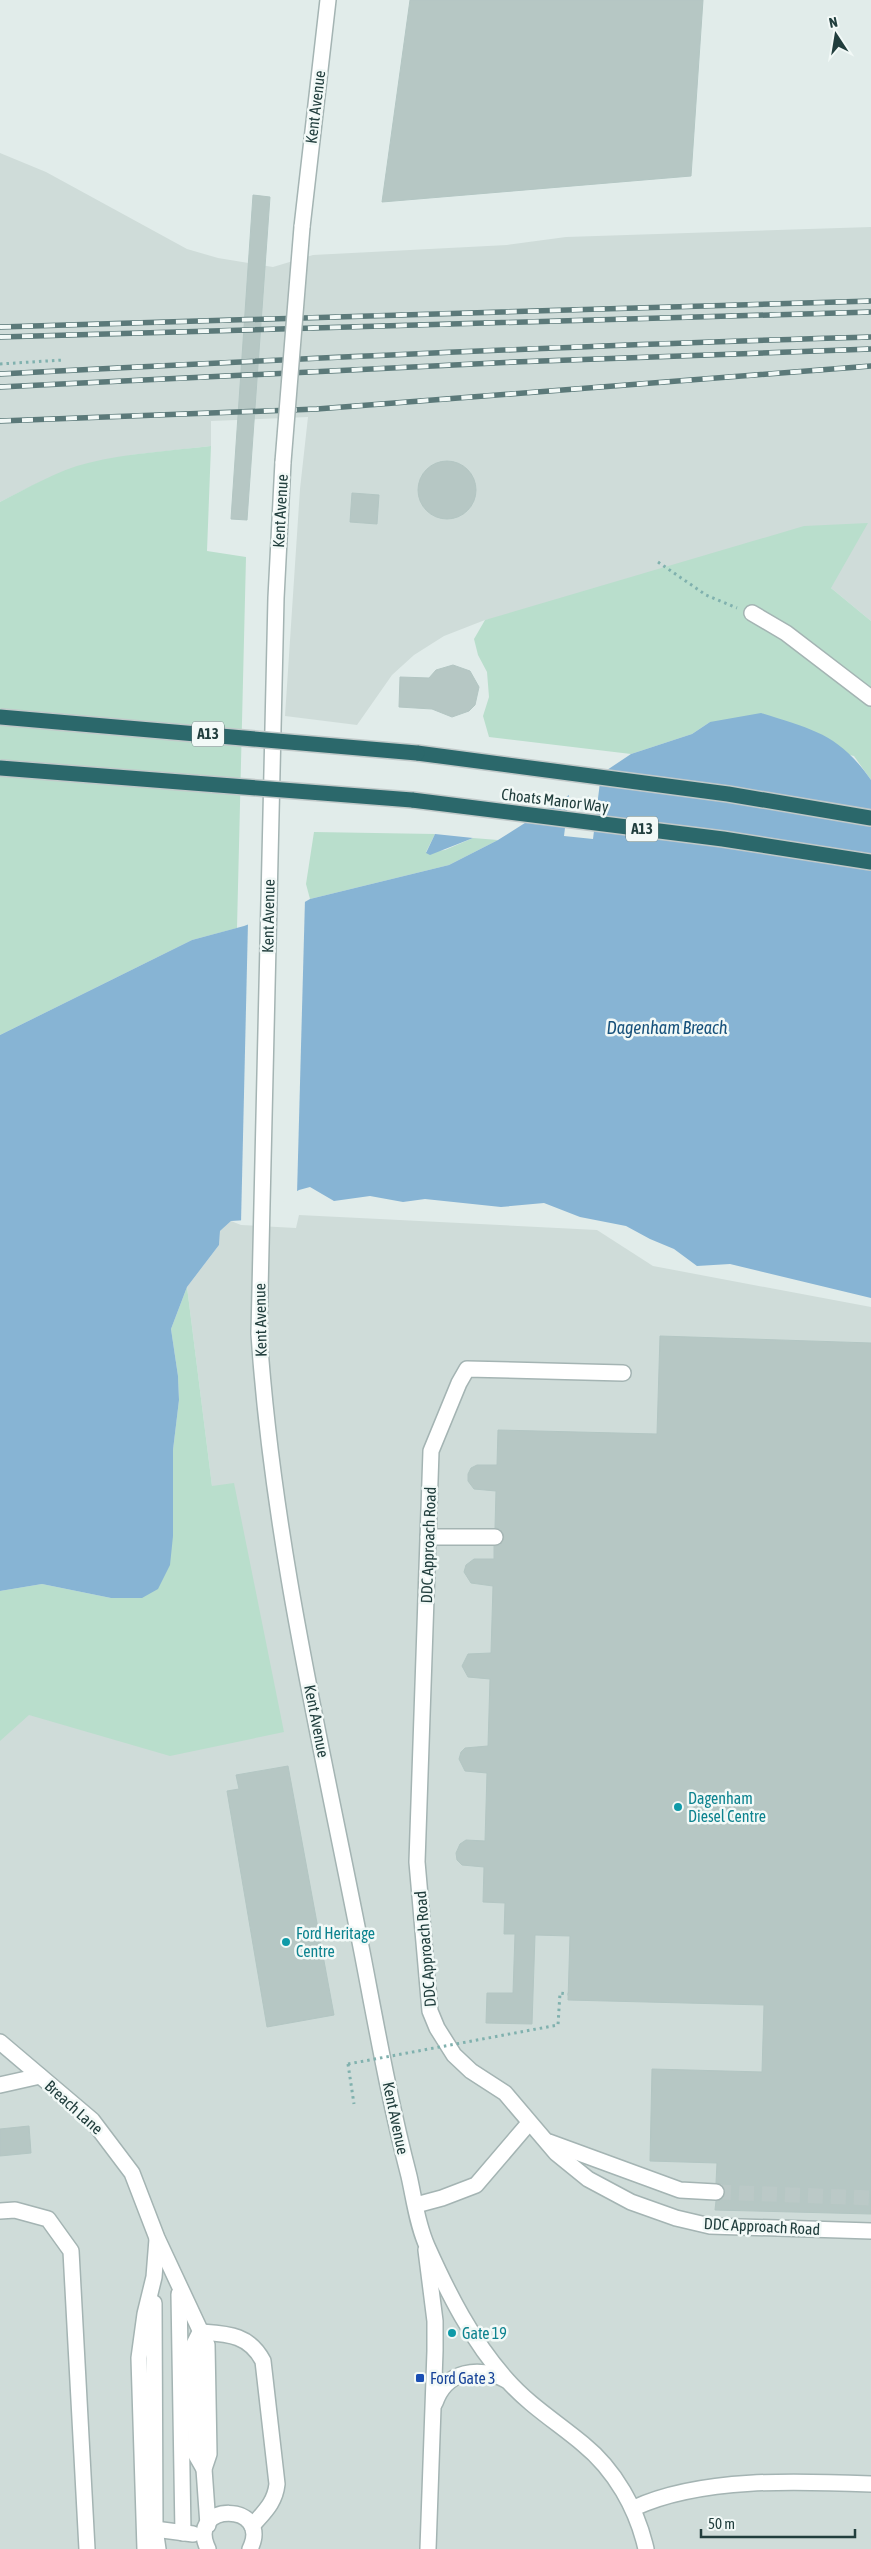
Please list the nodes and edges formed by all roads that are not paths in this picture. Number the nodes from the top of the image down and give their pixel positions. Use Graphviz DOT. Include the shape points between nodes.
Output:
graph roads {
  1 [pos="328,0"];
  2 [pos="752,613"];
  3 [pos="871,698"];
  4 [pos="0,717"];
  5 [pos="0,768"];
  6 [pos="871,818"];
  7 [pos="871,862"];
  8 [pos="623,1373"];
  9 [pos="428,1537"];
  10 [pos="495,1537"];
  11 [pos="0,2042"];
  12 [pos="40,2076"];
  13 [pos="0,2085"];
  14 [pos="529,2123"];
  15 [pos="543,2140"];
  16 [pos="716,2192"];
  17 [pos="416,2205"];
  18 [pos="0,2211"];
  19 [pos="871,2231"];
  20 [pos="157,2238"];
  21 [pos="426,2243"];
  22 [pos="179,2287"];
  23 [pos="200,2332"];
  24 [pos="507,2380"];
  25 [pos="432,2414"];
  26 [pos="871,2484"];
  27 [pos="634,2508"];
  28 [pos="252,2526"];
  29 [pos="150,2529"];
  30 [pos="183,2533"];
  31 [pos="207,2536"];
  32 [pos="87,2549"];
  33 [pos="145,2549"];
  34 [pos="158,2549"];
  35 [pos="251,2549"];
  36 [pos="428,2549"];
  37 [pos="646,2549"];
  1 -- 17 [label="street, Kent Avenue, bridge" via="302,227 283,462 276,598 259,1334 264,1410 293,1600 382,2052"];
  2 -- 3 [label="street" via="786,633"];
  4 -- 6 [label="highway, Choats Manor Way / A13, bridge" via="417,752 728,794"];
  5 -- 7 [label="highway, Choats Manor Way / A13, bridge" via="412,800 723,839"];
  8 -- 9 [label="street, DDC Approach Road" via="467,1369 431,1451"];
  9 -- 10 [label="street"];
  9 -- 14 [label="street, DDC Approach Road" via="417,1862 430,2012 454,2055 471,2071 505,2093"];
  11 -- 12 [label="street, Breach Lane"];
  12 -- 13 [label="street"];
  12 -- 20 [label="street, Breach Lane" via="92,2120 113,2145 132,2172"];
  14 -- 15 [label="street, DDC Approach Road"];
  14 -- 17 [label="street" via="476,2185"];
  15 -- 16 [label="street" via="680,2190"];
  15 -- 19 [label="street, DDC Approach Road" via="588,2179 631,2202 676,2218 710,2226"];
  17 -- 21 [label="street, Kent Avenue"];
  18 -- 32 [label="street" via="15,2210 48,2219 71,2251"];
  20 -- 22 [label="street, Breach Lane"];
  20 -- 29 [label="street"];
  21 -- 24 [label="street, Kent Avenue" via="459,2314"];
  21 -- 25 [label="street" via="435,2321"];
  22 -- 23 [label="street, Breach Lane"];
  22 -- 30 [label="street"];
  23 -- 28 [label="street" via="235,2335 254,2348 263,2361 277,2484 276,2496"];
  23 -- 31 [label="street" via="194,2344 196,2455 204,2469"];
  24 -- 25 [label="street" via="479,2370 460,2374 442,2388"];
  24 -- 27 [label="street, Kent Avenue" via="540,2411 587,2446"];
  25 -- 36 [label="street"];
  26 -- 27 [label="street" via="804,2482 729,2486 671,2493"];
  27 -- 37 [label="street, Kent Avenue"];
  28 -- 31 [label="street" via="241,2515 226,2512 212,2518"];
  28 -- 35 [label="street"];
  29 -- 30 [label="street"];
  29 -- 33 [label="street"];
  29 -- 34 [label="street"];
  30 -- 31 [label="street"];
}
